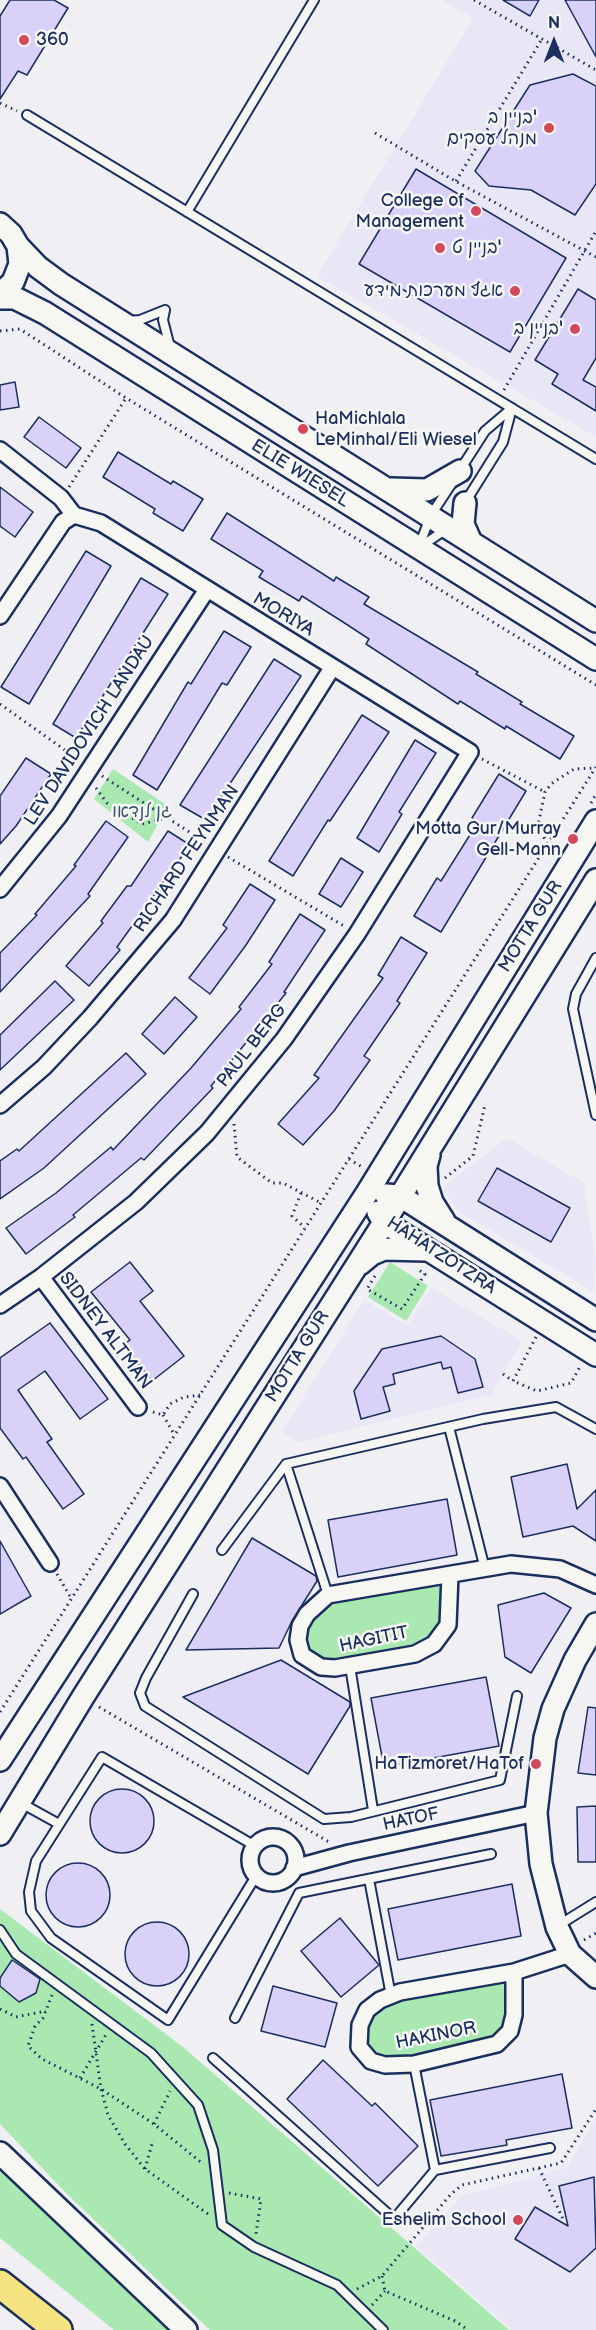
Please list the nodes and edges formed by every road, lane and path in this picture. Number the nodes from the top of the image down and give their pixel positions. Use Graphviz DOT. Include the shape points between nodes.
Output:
graph roads {
  1 [pos="315,0"];
  2 [pos="474,0"];
  3 [pos="542,39"];
  4 [pos="596,70"];
  5 [pos="0,103"];
  6 [pos="27,115"];
  7 [pos="375,133"];
  8 [pos="455,182"];
  9 [pos="187,212"];
  10 [pos="0,224"];
  11 [pos="596,231"];
  12 [pos="18,246"];
  13 [pos="584,252"];
  14 [pos="596,257"];
  15 [pos="0,296"];
  16 [pos="117,320"];
  17 [pos="0,331"];
  18 [pos="175,357"];
  19 [pos="126,398"];
  20 [pos="499,400"];
  21 [pos="512,408"];
  22 [pos="0,450"];
  23 [pos="596,459"];
  24 [pos="460,471"];
  25 [pos="387,488"];
  26 [pos="62,498"];
  27 [pos="465,503"];
  28 [pos="74,515"];
  29 [pos="440,521"];
  30 [pos="470,540"];
  31 [pos="419,548"];
  32 [pos="206,591"];
  33 [pos="0,616"];
  34 [pos="596,621"];
  35 [pos="594,659"];
  36 [pos="332,668"];
  37 [pos="596,685"];
  38 [pos="0,704"];
  39 [pos="470,752"];
  40 [pos="595,768"];
  41 [pos="89,771"];
  42 [pos="544,792"];
  43 [pos="167,818"];
  44 [pos="596,821"];
  45 [pos="547,844"];
  46 [pos="218,851"];
  47 [pos="596,880"];
  48 [pos="0,889"];
  49 [pos="357,934"];
  50 [pos="596,958"];
  51 [pos="232,1104"];
  52 [pos="0,1105"];
  53 [pos="596,1115"];
  54 [pos="434,1141"];
  55 [pos="302,1193"];
  56 [pos="367,1193"];
  57 [pos="400,1196"];
  58 [pos="321,1203"];
  59 [pos="384,1222"];
  60 [pos="448,1226"];
  61 [pos="305,1228"];
  62 [pos="389,1249"];
  63 [pos="428,1250"];
  64 [pos="416,1269"];
  65 [pos="352,1270"];
  66 [pos="41,1277"];
  67 [pos="1,1303"];
  68 [pos="596,1320"];
  69 [pos="544,1322"];
  70 [pos="593,1353"];
  71 [pos="503,1374"];
  72 [pos="513,1381"];
  73 [pos="200,1395"];
  74 [pos="138,1407"];
  75 [pos="163,1415"];
  76 [pos="449,1427"];
  77 [pos="596,1429"];
  78 [pos="175,1434"];
  79 [pos="286,1464"];
  80 [pos="0,1486"];
  81 [pos="222,1550"];
  82 [pos="50,1563"];
  83 [pos="485,1569"];
  84 [pos="450,1575"];
  85 [pos="596,1586"];
  86 [pos="193,1594"];
  87 [pos="328,1595"];
  88 [pos="71,1598"];
  89 [pos="596,1624"];
  90 [pos="350,1666"];
  91 [pos="517,1696"];
  92 [pos="83,1697"];
  93 [pos="0,1712"];
  94 [pos="0,1760"];
  95 [pos="20,1802"];
  96 [pos="373,1810"];
  97 [pos="536,1813"];
  98 [pos="59,1824"];
  99 [pos="0,1834"];
  100 [pos="255,1846"];
  101 [pos="349,1853"];
  102 [pos="491,1854"];
  103 [pos="294,1868"];
  104 [pos="255,1876"];
  105 [pos="369,1879"];
  106 [pos="596,1902"];
  107 [pos="557,1927"];
  108 [pos="0,1930"];
  109 [pos="570,1954"];
  110 [pos="514,1972"];
  111 [pos="596,1977"];
  112 [pos="56,1985"];
  113 [pos="391,1996"];
  114 [pos="89,2007"];
  115 [pos="0,2009"];
  116 [pos="46,2011"];
  117 [pos="235,2018"];
  118 [pos="113,2025"];
  119 [pos="96,2050"];
  120 [pos="213,2058"];
  121 [pos="414,2064"];
  122 [pos="80,2078"];
  123 [pos="176,2079"];
  124 [pos="101,2089"];
  125 [pos="596,2109"];
  126 [pos="154,2124"];
  127 [pos="153,2140"];
  128 [pos="550,2148"];
  129 [pos="0,2153"];
  130 [pos="539,2168"];
  131 [pos="145,2169"];
  132 [pos="435,2170"];
  133 [pos="213,2173"];
  134 [pos="216,2191"];
  135 [pos="562,2219"];
  136 [pos="222,2225"];
  137 [pos="254,2247"];
  138 [pos="382,2276"];
  139 [pos="0,2284"];
  140 [pos="385,2291"];
  141 [pos="349,2296"];
  142 [pos="367,2312"];
  143 [pos="58,2330"];
  144 [pos="186,2330"];
  145 [pos="383,2330"];
  146 [pos="468,2330"];
  1 -- 9 [label="lane"];
  2 -- 3 [label="path"];
  3 -- 4 [label="path"];
  3 -- 8 [label="path"];
  5 -- 6 [label="path"];
  6 -- 9 [label="lane"];
  7 -- 8 [label="path"];
  8 -- 13 [label="path"];
  9 -- 20 [label="lane"];
  10 -- 12 [label="main road, ELIE WIESEL"];
  11 -- 13 [label="path"];
  12 -- 15 [label="main road" via="20,264 13,282"];
  12 -- 16 [label="main road, ELIE WIESEL" via="38,267"];
  13 -- 14 [label="path"];
  13 -- 20 [label="path"];
  15 -- 31 [label="main road, ELIE WIESEL" via="15,298 45,312"];
  16 -- 18 [label="main road, ELIE WIESEL"];
  16 -- 18 [label="lane" via="140,320 165,310 163,320"];
  17 -- 19 [label="path" via="20,329"];
  18 -- 25 [label="main road, ELIE WIESEL"];
  19 -- 26 [label="path"];
  19 -- 37 [label="path"];
  20 -- 21 [label="lane"];
  21 -- 23 [label="lane"];
  21 -- 24 [label="lane" via="485,431"];
  21 -- 27 [label="lane" via="502,442"];
  22 -- 26 [label="street"];
  24 -- 25 [label="main road" via="427,490"];
  24 -- 29 [label="lane"];
  25 -- 29 [label="main road, ELIE WIESEL"];
  26 -- 28 [label="street"];
  27 -- 29 [label="lane"];
  27 -- 30 [label="main road" via="463,524"];
  28 -- 32 [label="street, MORIYA" via="101,523"];
  28 -- 33 [label="street" via="63,522"];
  29 -- 30 [label="main road, ELIE WIESEL"];
  29 -- 31 [label="lane"];
  29 -- 31 [label="lane"];
  30 -- 34 [label="main road, ELIE WIESEL"];
  31 -- 35 [label="main road, ELIE WIESEL"];
  32 -- 36 [label="street, MORIYA"];
  32 -- 41 [label="street, LEV DAVIDOVICH LANDAU"];
  36 -- 39 [label="street, MORIYA"];
  36 -- 46 [label="street, RICHARD FEYNMAN"];
  38 -- 41 [label="path"];
  39 -- 42 [label="path"];
  39 -- 49 [label="street, PAUL BERG"];
  40 -- 42 [label="path" via="574,769"];
  40 -- 45 [label="path"];
  41 -- 43 [label="path"];
  41 -- 43 [label="path" via="107,803 142,824"];
  41 -- 48 [label="street, LEV DAVIDOVICH LANDAU" via="34,851"];
  42 -- 45 [label="path" via="538,825"];
  43 -- 46 [label="path"];
  44 -- 56 [label="main road, MOTTA GUR"];
  45 -- 58 [label="path"];
  46 -- 49 [label="path"];
  46 -- 52 [label="street, RICHARD FEYNMAN" via="135,969 44,1067"];
  47 -- 54 [label="main road, MOTTA GUR"];
  49 -- 51 [label="street, PAUL BERG" via="284,1039"];
  50 -- 53 [label="lane" via="576,994 573,1009"];
  51 -- 55 [label="path" via="237,1157 272,1183 283,1183"];
  51 -- 66 [label="street, PAUL BERG" via="200,1141 136,1202"];
  54 -- 57 [label="main road, MOTTA GUR"];
  54 -- 60 [label="main road" via="426,1166 427,1186 432,1202"];
  55 -- 58 [label="path"];
  55 -- 61 [label="path" via="292,1216"];
  56 -- 57 [label="main road, HAHATZOTZRA"];
  56 -- 59 [label="main road, HAHATZOTZRA"];
  56 -- 94 [label="main road, MOTTA GUR"];
  57 -- 59 [label="main road, MOTTA GUR"];
  57 -- 60 [label="main road, HAHATZOTZRA"];
  58 -- 61 [label="path"];
  59 -- 63 [label="main road, HAHATZOTZRA"];
  59 -- 65 [label="main road, MOTTA GUR"];
  60 -- 68 [label="main road, HAHATZOTZRA"];
  61 -- 73 [label="path"];
  62 -- 63 [label="main road"];
  62 -- 64 [label="path" via="367,1289 402,1309 425,1274"];
  62 -- 65 [label="main road" via="372,1254"];
  63 -- 69 [label="main road, HAHATZOTZRA"];
  65 -- 92 [label="main road, MOTTA GUR"];
  66 -- 67 [label="street, PAUL BERG"];
  66 -- 74 [label="street, SIDNEY ALTMAN"];
  69 -- 70 [label="main road, HAHATZOTZRA"];
  69 -- 72 [label="path"];
  70 -- 72 [label="path" via="571,1383 537,1391"];
  71 -- 72 [label="path"];
  73 -- 75 [label="path" via="170,1404"];
  73 -- 78 [label="path"];
  74 -- 75 [label="path"];
  75 -- 78 [label="path"];
  76 -- 77 [label="lane" via="556,1407"];
  76 -- 79 [label="lane"];
  76 -- 83 [label="lane"];
  78 -- 88 [label="path"];
  79 -- 81 [label="lane"];
  79 -- 87 [label="lane"];
  80 -- 82 [label="street"];
  82 -- 88 [label="path"];
  83 -- 84 [label="street"];
  83 -- 85 [label="street" via="512,1564 541,1565 560,1569"];
  84 -- 87 [label="street"];
  84 -- 90 [label="street, HAGITIT" via="447,1625 434,1644 415,1654"];
  86 -- 96 [label="lane" via="146,1678 140,1693 145,1706 324,1819"];
  87 -- 90 [label="street, HAGITIT" via="300,1626 302,1655 321,1667"];
  88 -- 93 [label="path"];
  89 -- 97 [label="main road" via="553,1709"];
  90 -- 96 [label="lane"];
  91 -- 96 [label="lane" via="500,1780"];
  92 -- 95 [label="main road, MOTTA GUR"];
  92 -- 101 [label="path"];
  95 -- 98 [label="lane"];
  95 -- 99 [label="main road, MOTTA GUR"];
  97 -- 101 [label="street, HATOF"];
  97 -- 107 [label="main road" via="542,1872"];
  98 -- 100 [label="lane" via="102,1757"];
  98 -- 104 [label="lane" via="36,1861 28,1892 31,1911 51,1938 168,2020"];
  100 -- 103 [label="street" via="268,1838 286,1842 295,1855"];
  100 -- 104 [label="street" via="250,1861"];
  101 -- 103 [label="street, HATOF"];
  102 -- 105 [label="lane"];
  103 -- 104 [label="street" via="291,1875 277,1883"];
  105 -- 113 [label="lane"];
  105 -- 117 [label="lane" via="299,1893"];
  106 -- 107 [label="lane"];
  107 -- 109 [label="main road"];
  108 -- 112 [label="lane" via="16,1954"];
  109 -- 110 [label="street, HAKINOR"];
  109 -- 111 [label="main road"];
  110 -- 113 [label="street, HAKINOR"];
  110 -- 121 [label="street, HAKINOR" via="512,2023 510,2031 497,2044"];
  112 -- 114 [label="lane"];
  112 -- 116 [label="path"];
  113 -- 121 [label="street, HAKINOR" via="367,2010 360,2025 359,2047 371,2061 385,2065"];
  114 -- 118 [label="lane"];
  114 -- 119 [label="path"];
  115 -- 116 [label="path" via="16,2017"];
  116 -- 122 [label="path" via="28,2046 42,2059"];
  118 -- 119 [label="path"];
  118 -- 123 [label="lane" via="151,2053"];
  119 -- 122 [label="path"];
  119 -- 124 [label="path"];
  120 -- 132 [label="lane" via="394,2219"];
  121 -- 132 [label="lane"];
  122 -- 124 [label="path"];
  123 -- 126 [label="path"];
  123 -- 133 [label="lane" via="198,2105 211,2142"];
  124 -- 126 [label="path"];
  124 -- 131 [label="path" via="108,2115"];
  125 -- 130 [label="path" via="561,2163"];
  126 -- 133 [label="path"];
  127 -- 131 [label="path"];
  128 -- 132 [label="lane"];
  129 -- 144 [label="main road"];
  130 -- 135 [label="path"];
  130 -- 138 [label="path" via="462,2185"];
  131 -- 136 [label="path"];
  133 -- 134 [label="lane"];
  134 -- 136 [label="lane"];
  134 -- 137 [label="path" via="261,2199"];
  136 -- 137 [label="lane"];
  137 -- 141 [label="lane" via="337,2286"];
  138 -- 140 [label="path"];
  138 -- 141 [label="path"];
  139 -- 143 [label="highway"];
  140 -- 142 [label="path"];
  140 -- 146 [label="path"];
  141 -- 142 [label="lane"];
  142 -- 145 [label="lane"];
}
